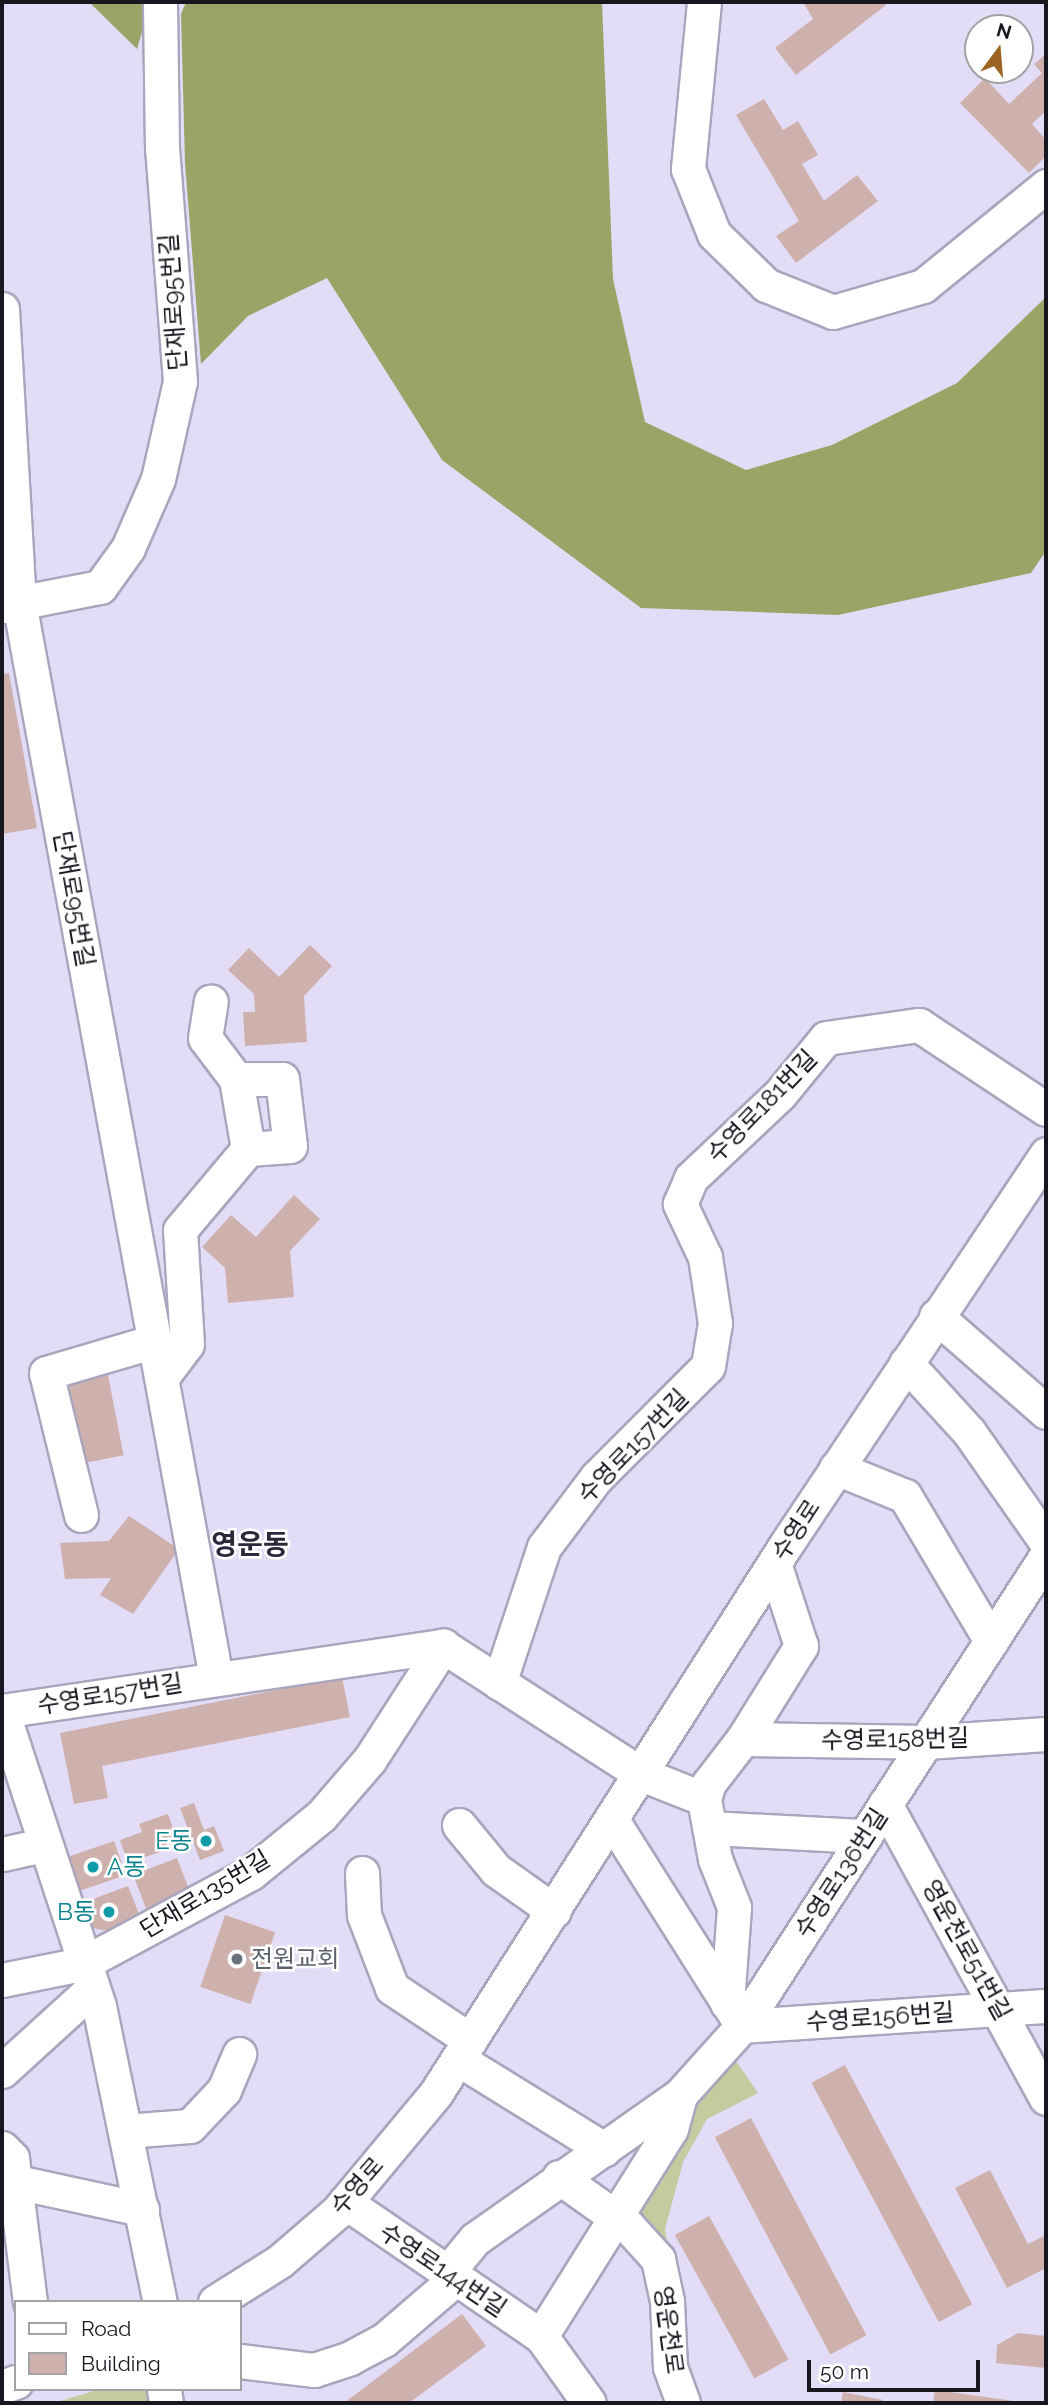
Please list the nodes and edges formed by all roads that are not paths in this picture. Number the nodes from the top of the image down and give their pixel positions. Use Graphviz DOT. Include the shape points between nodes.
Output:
graph roads {
  1 [pos="160,2"];
  2 [pos="704,2"];
  3 [pos="1046,186"];
  4 [pos="2,309"];
  5 [pos="10,604"];
  6 [pos="211,1001"];
  7 [pos="236,1079"];
  8 [pos="1046,1109"];
  9 [pos="248,1149"];
  10 [pos="1046,1154"];
  11 [pos="680,1204"];
  12 [pos="936,1316"];
  13 [pos="155,1341"];
  14 [pos="906,1363"];
  15 [pos="162,1377"];
  16 [pos="1046,1412"];
  17 [pos="836,1468"];
  18 [pos="80,1515"];
  19 [pos="1046,1542"];
  20 [pos="1046,1557"];
  21 [pos="774,1563"];
  22 [pos="983,1628"];
  23 [pos="443,1646"];
  24 [pos="216,1677"];
  25 [pos="499,1683"];
  26 [pos="2,1711"];
  27 [pos="1046,1734"];
  28 [pos="743,1739"];
  29 [pos="926,1742"];
  30 [pos="640,1774"];
  31 [pos="886,1804"];
  32 [pos="707,1814"];
  33 [pos="612,1820"];
  34 [pos="459,1825"];
  35 [pos="865,1836"];
  36 [pos="44,1845"];
  37 [pos="2,1854"];
  38 [pos="362,1873"];
  39 [pos="554,1911"];
  40 [pos="87,1976"];
  41 [pos="2,1980"];
  42 [pos="1046,2006"];
  43 [pos="1001,2010"];
  44 [pos="735,2014"];
  45 [pos="464,2050"];
  46 [pos="239,2054"];
  47 [pos="2,2071"];
  48 [pos="680,2095"];
  49 [pos="1046,2098"];
  50 [pos="125,2131"];
  51 [pos="2,2148"];
  52 [pos="604,2149"];
  53 [pos="559,2177"];
  54 [pos="12,2181"];
  55 [pos="345,2202"];
  56 [pos="142,2209"];
  57 [pos="618,2218"];
  58 [pos="450,2277"];
  59 [pos="30,2300"];
  60 [pos="160,2300"];
  61 [pos="218,2300"];
  62 [pos="541,2336"];
  63 [pos="242,2361"];
  64 [pos="589,2403"];
  65 [pos="683,2403"];
  1 -- 5 [label="street, 단재로95번길" via="162,149 180,382 158,479 128,548 100,587"];
  2 -- 3 [label="street" via="688,169 714,233 766,285 833,312 923,286"];
  4 -- 5 [label="street"];
  5 -- 13 [label="street, 단재로95번길"];
  6 -- 7 [label="street" via="205,1038"];
  7 -- 9 [label="street"];
  7 -- 9 [label="street" via="282,1079 290,1146"];
  8 -- 11 [label="street, 수영로181번길" via="919,1025 826,1038 780,1094 691,1178"];
  9 -- 15 [label="street" via="180,1230 187,1344"];
  10 -- 12 [label="street, 수영로"];
  11 -- 25 [label="street, 수영로157번길" via="705,1257 715,1323 708,1366 596,1478 544,1546"];
  12 -- 14 [label="street, 수영로"];
  12 -- 16 [label="street"];
  13 -- 15 [label="street, 단재로95번길"];
  13 -- 18 [label="street" via="46,1373"];
  14 -- 17 [label="street, 수영로"];
  14 -- 19 [label="street" via="969,1432"];
  15 -- 24 [label="street, 단재로95번길"];
  17 -- 21 [label="street, 수영로"];
  17 -- 22 [label="street" via="905,1496"];
  20 -- 22 [label="street, 수영로136번길"];
  21 -- 28 [label="street" via="801,1646"];
  21 -- 30 [label="street, 수영로"];
  22 -- 29 [label="street, 수영로136번길"];
  23 -- 24 [label="street, 수영로157번길"];
  23 -- 25 [label="street"];
  23 -- 40 [label="street, 단재로135번길" via="370,1759 321,1816 251,1873"];
  24 -- 26 [label="street, 수영로157번길"];
  25 -- 30 [label="street"];
  26 -- 36 [label="street"];
  27 -- 29 [label="street, 수영로158번길"];
  28 -- 29 [label="street, 수영로158번길"];
  28 -- 32 [label="street"];
  29 -- 31 [label="street, 수영로136번길"];
  30 -- 32 [label="street"];
  30 -- 33 [label="street, 수영로"];
  31 -- 35 [label="street, 수영로136번길"];
  31 -- 43 [label="street, 영운천로51번길"];
  32 -- 35 [label="street"];
  32 -- 44 [label="street" via="734,1907"];
  33 -- 39 [label="street, 수영로"];
  33 -- 44 [label="street"];
  34 -- 39 [label="street" via="496,1870"];
  35 -- 44 [label="street, 수영로136번길"];
  36 -- 37 [label="street"];
  36 -- 40 [label="street"];
  38 -- 45 [label="street" via="364,1915 392,1988"];
  39 -- 45 [label="street, 수영로"];
  40 -- 41 [label="street, 단재로135번길"];
  40 -- 47 [label="street"];
  40 -- 50 [label="street"];
  42 -- 43 [label="street, 수영로156번길"];
  43 -- 44 [label="street, 수영로156번길"];
  43 -- 49 [label="street, 영운천로51번길"];
  44 -- 48 [label="street, 수영로136번길"];
  45 -- 52 [label="street"];
  45 -- 55 [label="street, 수영로"];
  46 -- 50 [label="street" via="224,2090 190,2126"];
  48 -- 52 [label="street, 수영로136번길"];
  48 -- 57 [label="street, 수영로136번길" via="671,2129"];
  50 -- 56 [label="street"];
  51 -- 54 [label="street" via="12,2158"];
  52 -- 53 [label="street, 수영로136번길"];
  53 -- 57 [label="street, 영운천로"];
  53 -- 58 [label="street, 수영로136번길" via="475,2239"];
  54 -- 56 [label="street"];
  54 -- 59 [label="street"];
  55 -- 58 [label="street, 수영로144번길"];
  55 -- 61 [label="street, 수영로" via="280,2261"];
  56 -- 60 [label="street"];
  57 -- 62 [label="street"];
  57 -- 65 [label="street, 영운천로" via="658,2259 667,2301 670,2367"];
  58 -- 62 [label="street, 수영로144번길"];
  58 -- 63 [label="street, 수영로136번길" via="384,2340 350,2358 314,2370"];
  62 -- 64 [label="street, 수영로144번길"];
}
